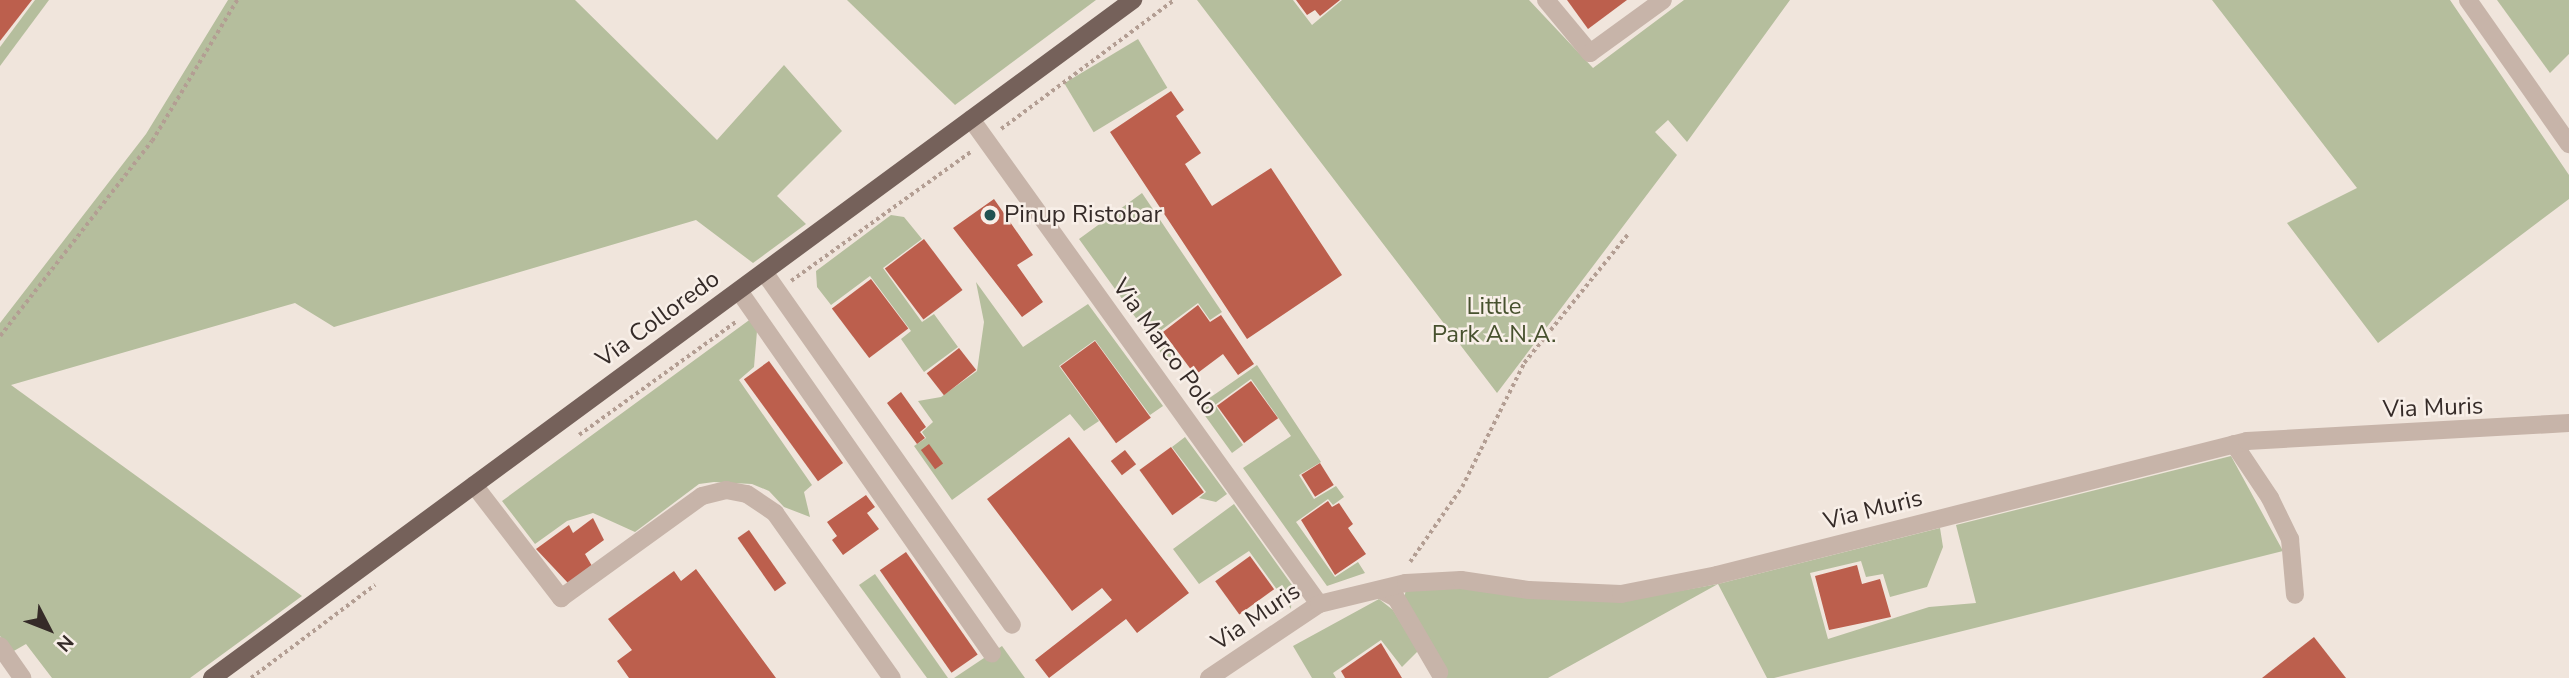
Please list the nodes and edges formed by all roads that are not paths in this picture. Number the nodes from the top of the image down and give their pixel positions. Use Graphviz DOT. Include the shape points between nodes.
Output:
graph roads {
  1 [pos="1133,0"];
  2 [pos="1546,0"];
  3 [pos="1662,0"];
  4 [pos="2468,0"];
  5 [pos="2478,0"];
  6 [pos="2484,24"];
  7 [pos="971,119"];
  8 [pos="2569,144"];
  9 [pos="764,272"];
  10 [pos="739,291"];
  11 [pos="2569,423"];
  12 [pos="2234,444"];
  13 [pos="474,485"];
  14 [pos="1381,590"];
  15 [pos="2295,595"];
  16 [pos="1319,604"];
  17 [pos="1012,625"];
  18 [pos="0,646"];
  19 [pos="992,653"];
  20 [pos="1439,673"];
  21 [pos="22,678"];
  22 [pos="212,678"];
  23 [pos="892,678"];
  24 [pos="1209,678"];
  1 -- 7 [label="main road, Via Colloredo"];
  2 -- 3 [label="street" via="1590,53"];
  4 -- 6 [label="street"];
  5 -- 6 [label="street"];
  6 -- 8 [label="street"];
  7 -- 9 [label="main road, Via Colloredo"];
  7 -- 16 [label="street, Via Marco Polo"];
  9 -- 10 [label="main road, Via Colloredo"];
  9 -- 17 [label="street"];
  10 -- 13 [label="main road, Via Colloredo"];
  10 -- 19 [label="street"];
  11 -- 12 [label="street, Via Muris"];
  12 -- 14 [label="street, Via Muris" via="1717,575 1621,594 1430,579"];
  12 -- 15 [label="street" via="2270,498 2290,539"];
  13 -- 22 [label="main road, Via Colloredo"];
  13 -- 23 [label="street" via="561,598 702,496 726,490 747,494 775,513"];
  14 -- 16 [label="street, Via Muris"];
  14 -- 20 [label="street" via="1396,598"];
  16 -- 24 [label="street, Via Muris"];
  18 -- 21 [label="street"];
}
